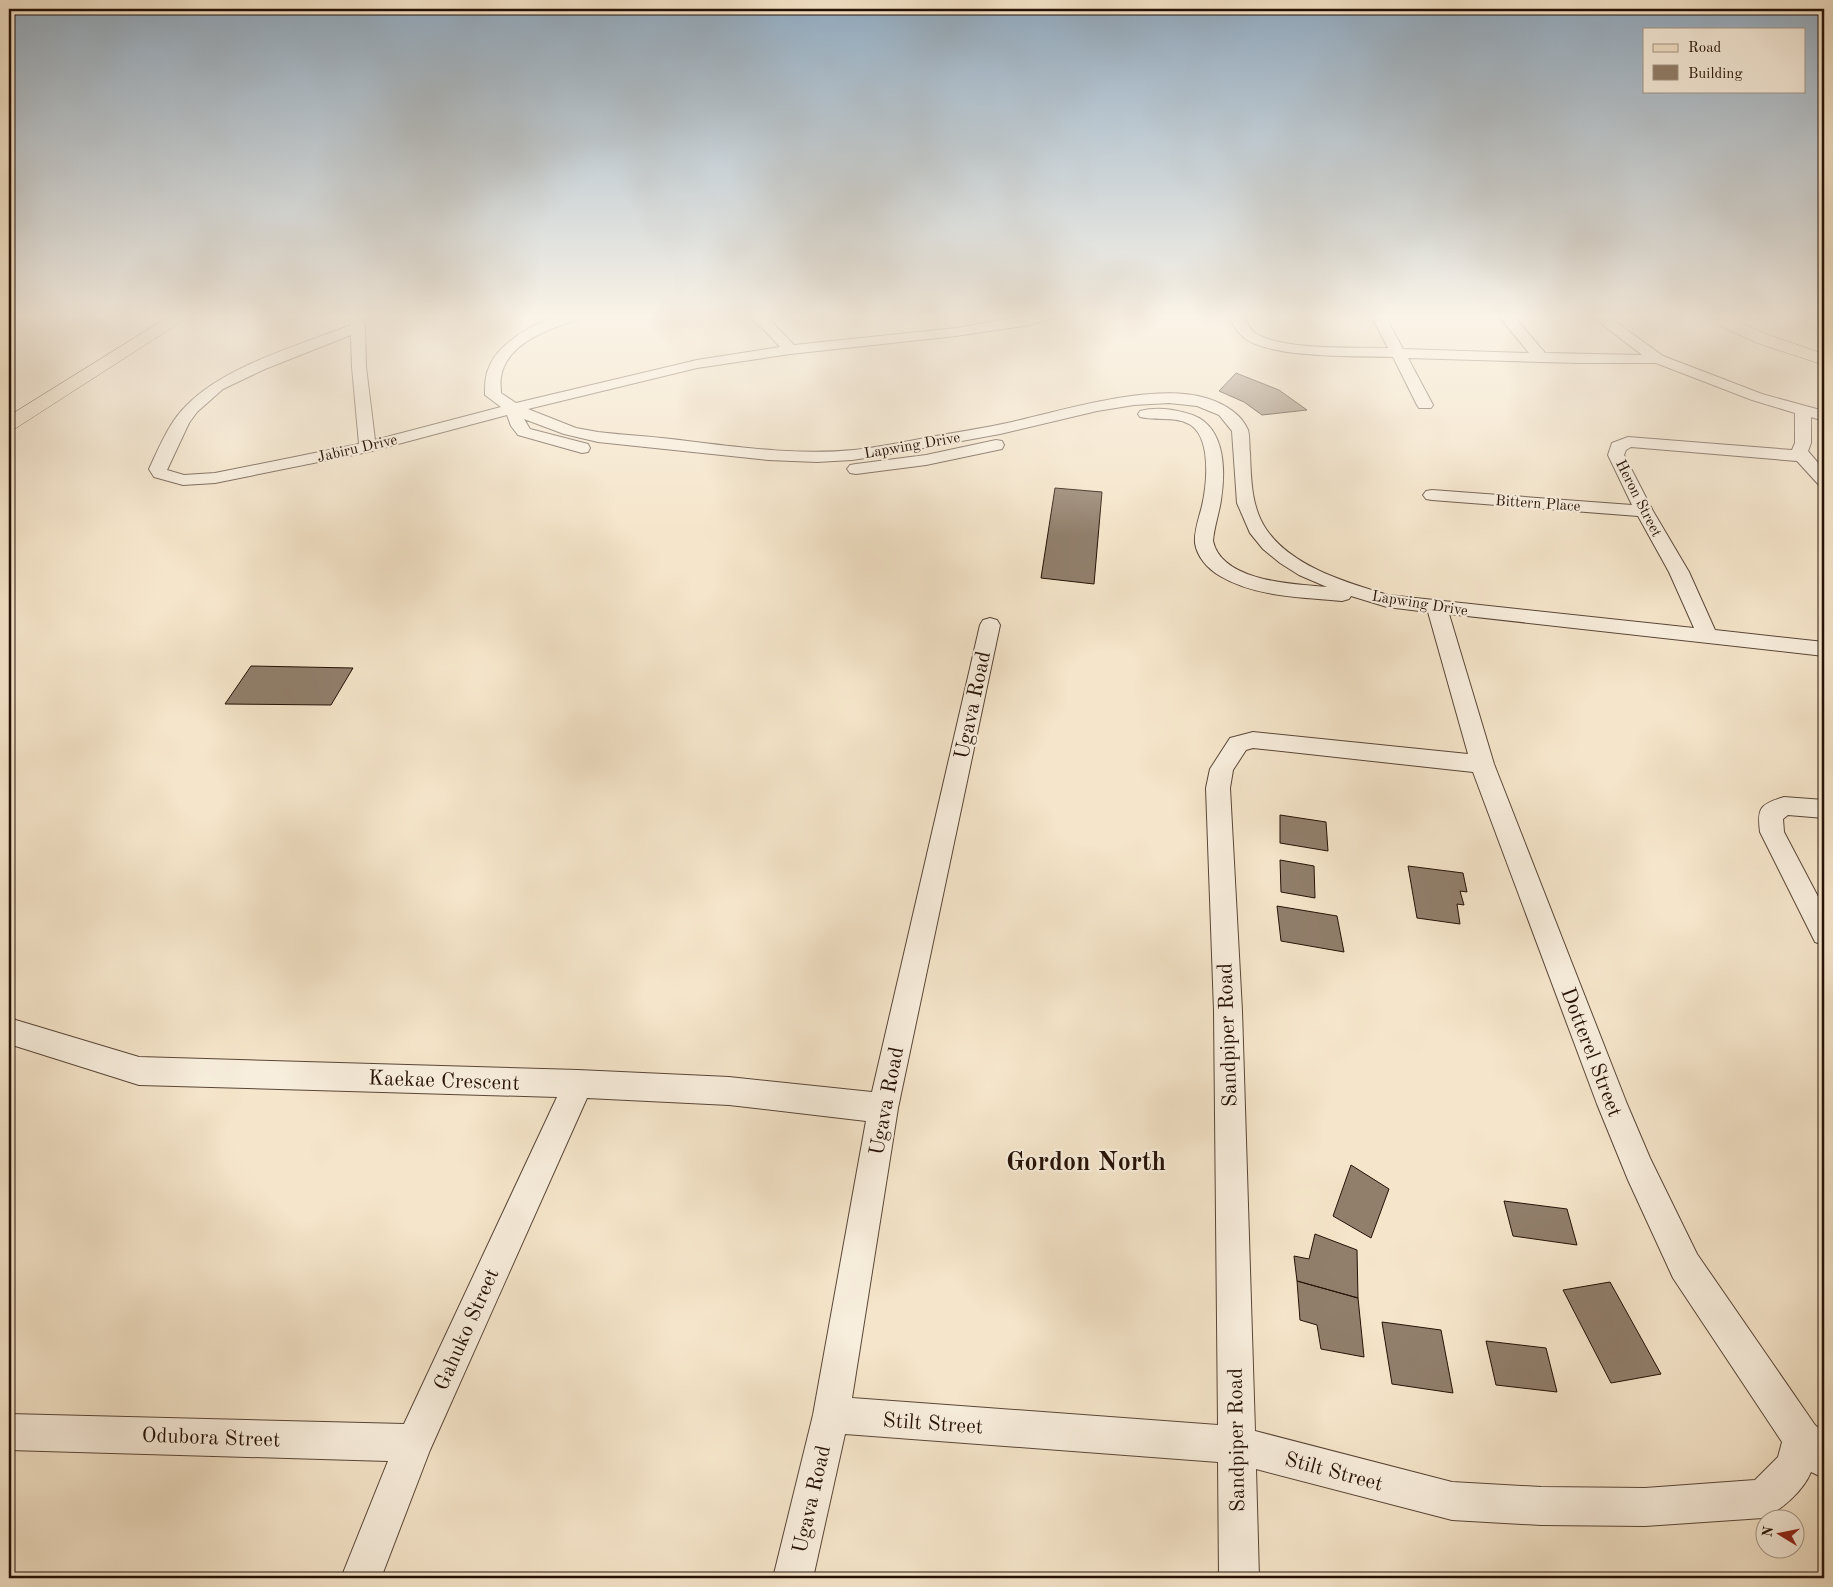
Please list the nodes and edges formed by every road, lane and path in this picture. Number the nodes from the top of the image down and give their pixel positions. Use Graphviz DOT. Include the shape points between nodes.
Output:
graph roads {
  1 [pos="44,388"];
  2 [pos="67,388"];
  3 [pos="216,388"];
  4 [pos="361,388"];
  5 [pos="491,388"];
  6 [pos="596,388"];
  7 [pos="1416,388"];
  8 [pos="1734,388"];
  9 [pos="1425,405"];
  10 [pos="512,408"];
  11 [pos="9,409"];
  12 [pos="1803,409"];
  13 [pos="1824,416"];
  14 [pos="9,424"];
  15 [pos="368,448"];
  16 [pos="1802,456"];
  17 [pos="1824,480"];
  18 [pos="1432,495"];
  19 [pos="1644,510"];
  20 [pos="1387,601"];
  21 [pos="1437,608"];
  22 [pos="990,625"];
  23 [pos="1707,635"];
  24 [pos="1824,649"];
  25 [pos="1482,764"];
  26 [pos="1824,809"];
  27 [pos="1824,934"];
  28 [pos="9,1030"];
  29 [pos="578,1084"];
  30 [pos="883,1108"];
  31 [pos="831,1415"];
  32 [pos="9,1432"];
  33 [pos="414,1443"];
  34 [pos="1236,1445"];
  35 [pos="1813,1448"];
  36 [pos="361,1578"];
  37 [pos="793,1578"];
  38 [pos="1239,1578"];
  1 -- 11 [label="main road"];
  2 -- 14 [label="main road"];
  3 -- 15 [label="street, Jabiru Drive" via="181,422 158,469 164,476 183,480 215,478"];
  4 -- 15 [label="street"];
  5 -- 10 [label="street" via="493,395"];
  6 -- 10 [label="street, Jabiru Drive"];
  7 -- 9 [label="street"];
  8 -- 12 [label="street"];
  10 -- 15 [label="street, Jabiru Drive"];
  10 -- 20 [label="street, Lapwing Drive" via="581,434 774,456 840,456 1009,428 1110,404 1161,399 1200,402 1218,408 1237,424 1247,509 1263,538 1308,572 1346,589"];
  10 -- 20 [label="street" via="524,432 587,449 799,471 890,467 945,458 1096,420 1142,414 1178,416 1206,429 1213,447 1214,484 1203,542 1215,564 1258,584"];
  12 -- 13 [label="street"];
  12 -- 16 [label="street"];
  16 -- 17 [label="street"];
  16 -- 19 [label="street, Heron Street" via="1628,442 1618,447 1616,455"];
  18 -- 19 [label="street, Bittern Place"];
  19 -- 23 [label="street, Heron Street" via="1679,572"];
  20 -- 21 [label="street, Lapwing Drive"];
  21 -- 23 [label="street, Lapwing Drive"];
  21 -- 25 [label="street, Dotterel Street"];
  22 -- 30 [label="street, Ugava Road"];
  23 -- 24 [label="street, Lapwing Drive"];
  25 -- 34 [label="street, Sandpiper Road" via="1253,740 1238,744 1222,769 1218,788 1228,1011"];
  25 -- 35 [label="street, Dotterel Street" via="1601,1076 1639,1169 1685,1266"];
  26 -- 27 [label="street" via="1784,806 1770,815 1772,832"];
  28 -- 29 [label="street, Kaekae Crescent" via="139,1071"];
  29 -- 30 [label="street, Kaekae Crescent" via="729,1091"];
  29 -- 33 [label="street, Gahuko Street"];
  30 -- 31 [label="street, Ugava Road"];
  31 -- 34 [label="street, Stilt Street"];
  31 -- 37 [label="street, Ugava Road"];
  32 -- 33 [label="street, Odubora Street"];
  33 -- 36 [label="street, Gahuko Street"];
  34 -- 35 [label="street, Stilt Street" via="1452,1501 1645,1507 1763,1498"];
  34 -- 38 [label="street, Sandpiper Road"];
}
